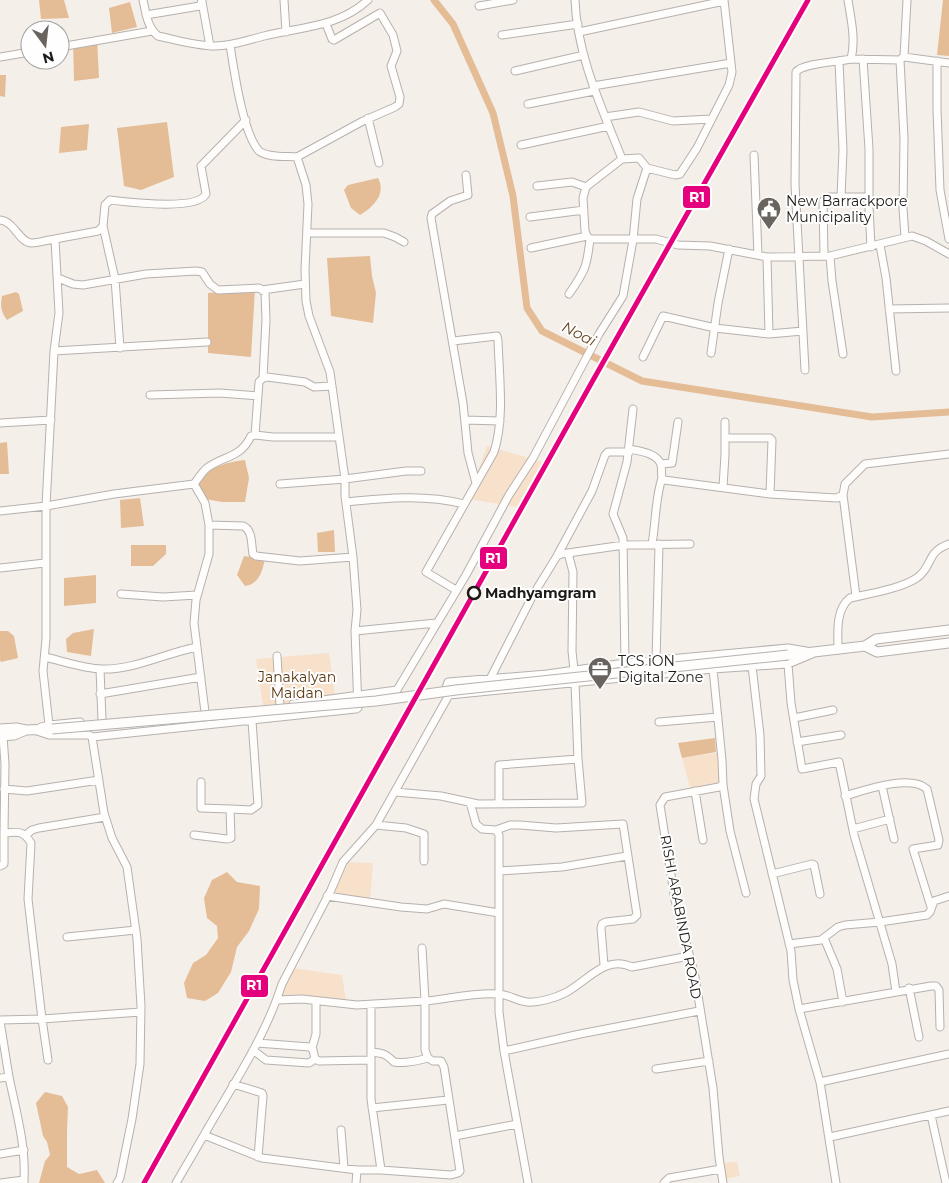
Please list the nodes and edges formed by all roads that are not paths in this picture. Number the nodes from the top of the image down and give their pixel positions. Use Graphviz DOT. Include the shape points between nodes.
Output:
graph roads {
  1 [pos="143,0"];
  2 [pos="284,0"];
  3 [pos="368,0"];
  4 [pos="512,0"];
  5 [pos="575,0"];
  6 [pos="724,0"];
  7 [pos="848,0"];
  8 [pos="907,0"];
  9 [pos="202,1"];
  10 [pos="479,6"];
  11 [pos="146,15"];
  12 [pos="326,24"];
  13 [pos="578,24"];
  14 [pos="152,31"];
  15 [pos="286,32"];
  16 [pos="579,32"];
  17 [pos="502,35"];
  18 [pos="70,45"];
  19 [pos="210,46"];
  20 [pos="230,46"];
  21 [pos="20,54"];
  22 [pos="584,55"];
  23 [pos="0,57"];
  24 [pos="902,58"];
  25 [pos="851,59"];
  26 [pos="863,59"];
  27 [pos="937,61"];
  28 [pos="839,62"];
  29 [pos="731,63"];
  30 [pos="949,63"];
  31 [pos="515,71"];
  32 [pos="594,89"];
  33 [pos="528,104"];
  34 [pos="605,117"];
  35 [pos="368,118"];
  36 [pos="711,119"];
  37 [pos="246,120"];
  38 [pos="609,126"];
  39 [pos="521,145"];
  40 [pos="754,155"];
  41 [pos="298,157"];
  42 [pos="622,159"];
  43 [pos="379,162"];
  44 [pos="648,168"];
  45 [pos="466,175"];
  46 [pos="537,186"];
  47 [pos="586,187"];
  48 [pos="841,197"];
  49 [pos="869,197"];
  50 [pos="584,210"];
  51 [pos="530,217"];
  52 [pos="0,220"];
  53 [pos="103,226"];
  54 [pos="308,233"];
  55 [pos="905,237"];
  56 [pos="588,238"];
  57 [pos="55,239"];
  58 [pos="949,239"];
  59 [pos="633,240"];
  60 [pos="404,242"];
  61 [pos="880,244"];
  62 [pos="871,247"];
  63 [pos="531,248"];
  64 [pos="729,249"];
  65 [pos="949,254"];
  66 [pos="758,255"];
  67 [pos="799,256"];
  68 [pos="827,256"];
  69 [pos="767,257"];
  70 [pos="58,278"];
  71 [pos="115,279"];
  72 [pos="305,284"];
  73 [pos="262,290"];
  74 [pos="569,294"];
  75 [pos="949,308"];
  76 [pos="889,309"];
  77 [pos="715,328"];
  78 [pos="803,331"];
  79 [pos="770,334"];
  80 [pos="453,341"];
  81 [pos="207,342"];
  82 [pos="120,348"];
  83 [pos="54,351"];
  84 [pos="711,353"];
  85 [pos="843,354"];
  86 [pos="643,357"];
  87 [pos="805,370"];
  88 [pos="896,371"];
  89 [pos="263,378"];
  90 [pos="332,386"];
  91 [pos="150,395"];
  92 [pos="258,396"];
  93 [pos="633,409"];
  94 [pos="51,420"];
  95 [pos="465,420"];
  96 [pos="500,422"];
  97 [pos="678,422"];
  98 [pos="725,422"];
  99 [pos="0,423"];
  100 [pos="255,435"];
  101 [pos="339,437"];
  102 [pos="725,438"];
  103 [pos="629,451"];
  104 [pos="949,454"];
  105 [pos="661,464"];
  106 [pos="421,471"];
  107 [pos="662,478"];
  108 [pos="345,479"];
  109 [pos="476,483"];
  110 [pos="194,484"];
  111 [pos="280,484"];
  112 [pos="722,487"];
  113 [pos="770,494"];
  114 [pos="843,495"];
  115 [pos="346,502"];
  116 [pos="464,504"];
  117 [pos="46,506"];
  118 [pos="0,511"];
  119 [pos="209,525"];
  120 [pos="656,544"];
  121 [pos="690,544"];
  122 [pos="949,544"];
  123 [pos="624,545"];
  124 [pos="568,553"];
  125 [pos="353,556"];
  126 [pos="557,556"];
  127 [pos="45,563"];
  128 [pos="0,568"];
  129 [pos="456,590"];
  130 [pos="121,594"];
  131 [pos="197,595"];
  132 [pos="856,596"];
  133 [pos="436,624"];
  134 [pos="949,630"];
  135 [pos="355,631"];
  136 [pos="949,643"];
  137 [pos="865,646"];
  138 [pos="197,647"];
  139 [pos="838,650"];
  140 [pos="816,652"];
  141 [pos="277,656"];
  142 [pos="45,657"];
  143 [pos="788,660"];
  144 [pos="656,661"];
  145 [pos="625,664"];
  146 [pos="752,666"];
  147 [pos="100,669"];
  148 [pos="713,669"];
  149 [pos="574,670"];
  150 [pos="201,677"];
  151 [pos="490,679"];
  152 [pos="575,684"];
  153 [pos="100,694"];
  154 [pos="357,695"];
  155 [pos="449,696"];
  156 [pos="280,706"];
  157 [pos="833,710"];
  158 [pos="205,712"];
  159 [pos="718,717"];
  160 [pos="794,718"];
  161 [pos="102,720"];
  162 [pos="252,721"];
  163 [pos="659,722"];
  164 [pos="50,727"];
  165 [pos="30,730"];
  166 [pos="1,734"];
  167 [pos="841,735"];
  168 [pos="92,737"];
  169 [pos="798,742"];
  170 [pos="578,759"];
  171 [pos="99,780"];
  172 [pos="201,782"];
  173 [pos="722,785"];
  174 [pos="882,786"];
  175 [pos="4,789"];
  176 [pos="694,791"];
  177 [pos="395,792"];
  178 [pos="845,796"];
  179 [pos="470,802"];
  180 [pos="499,804"];
  181 [pos="230,809"];
  182 [pos="105,817"];
  183 [pos="890,819"];
  184 [pos="376,825"];
  185 [pos="853,829"];
  186 [pos="496,830"];
  187 [pos="4,833"];
  188 [pos="26,835"];
  189 [pos="194,835"];
  190 [pos="894,839"];
  191 [pos="703,840"];
  192 [pos="627,856"];
  193 [pos="424,861"];
  194 [pos="0,866"];
  195 [pos="500,871"];
  196 [pos="772,874"];
  197 [pos="746,893"];
  198 [pos="820,894"];
  199 [pos="328,896"];
  200 [pos="949,896"];
  201 [pos="932,908"];
  202 [pos="499,913"];
  203 [pos="880,922"];
  204 [pos="136,930"];
  205 [pos="67,938"];
  206 [pos="824,938"];
  207 [pos="789,944"];
  208 [pos="422,948"];
  209 [pos="689,956"];
  210 [pos="604,965"];
  211 [pos="908,988"];
  212 [pos="896,992"];
  213 [pos="499,994"];
  214 [pos="277,1000"];
  215 [pos="316,1001"];
  216 [pos="425,1001"];
  217 [pos="843,1002"];
  218 [pos="371,1005"];
  219 [pos="799,1009"];
  220 [pos="699,1011"];
  221 [pos="141,1012"];
  222 [pos="42,1019"];
  223 [pos="0,1021"];
  224 [pos="940,1027"];
  225 [pos="919,1037"];
  226 [pos="257,1043"];
  227 [pos="312,1048"];
  228 [pos="253,1050"];
  229 [pos="504,1051"];
  230 [pos="949,1054"];
  231 [pos="371,1056"];
  232 [pos="428,1058"];
  233 [pos="315,1059"];
  234 [pos="48,1060"];
  235 [pos="709,1061"];
  236 [pos="656,1069"];
  237 [pos="9,1077"];
  238 [pos="0,1078"];
  239 [pos="820,1082"];
  240 [pos="233,1084"];
  241 [pos="448,1100"];
  242 [pos="372,1108"];
  243 [pos="949,1111"];
  244 [pos="931,1115"];
  245 [pos="518,1124"];
  246 [pos="341,1130"];
  247 [pos="204,1135"];
  248 [pos="455,1136"];
  249 [pos="830,1137"];
  250 [pos="24,1150"];
  251 [pos="0,1154"];
  252 [pos="258,1156"];
  253 [pos="344,1168"];
  254 [pos="721,1169"];
  255 [pos="356,1170"];
  256 [pos="381,1170"];
  257 [pos="24,1182"];
  258 [pos="0,1183"];
  259 [pos="117,1183"];
  260 [pos="176,1183"];
  261 [pos="356,1183"];
  262 [pos="528,1183"];
  263 [pos="664,1183"];
  264 [pos="723,1183"];
  265 [pos="836,1183"];
  266 [pos="946,1183"];
  1 -- 11 [label="street"];
  2 -- 15 [label="street"];
  3 -- 12 [label="street" via="360,8"];
  4 -- 10 [label="street"];
  5 -- 13 [label="street"];
  6 -- 16 [label="street"];
  6 -- 29 [label="street"];
  7 -- 25 [label="street" via="853,34"];
  8 -- 24 [label="street"];
  9 -- 11 [label="street" via="200,6"];
  9 -- 19 [label="street"];
  11 -- 14 [label="street"];
  12 -- 15 [label="street"];
  12 -- 35 [label="street" via="334,40 380,12 393,35 396,51 391,66 399,104"];
  13 -- 16 [label="street"];
  13 -- 17 [label="street"];
  14 -- 18 [label="street"];
  14 -- 19 [label="street" via="158,36"];
  15 -- 20 [label="street"];
  16 -- 22 [label="street"];
  19 -- 20 [label="street"];
  20 -- 37 [label="street"];
  21 -- 23 [label="street"];
  22 -- 31 [label="street"];
  22 -- 32 [label="street"];
  24 -- 26 [label="street"];
  24 -- 27 [label="street"];
  24 -- 55 [label="street"];
  25 -- 26 [label="street"];
  25 -- 28 [label="street"];
  26 -- 49 [label="street"];
  27 -- 30 [label="street"];
  27 -- 58 [label="street" via="940,190"];
  28 -- 48 [label="street" via="843,150"];
  28 -- 67 [label="street" via="805,66 796,72 795,184"];
  29 -- 32 [label="street"];
  29 -- 36 [label="street" via="729,85"];
  32 -- 33 [label="street"];
  32 -- 34 [label="street"];
  34 -- 36 [label="street" via="639,112 673,121"];
  34 -- 38 [label="street"];
  35 -- 41 [label="street"];
  35 -- 43 [label="street"];
  36 -- 44 [label="street" via="680,174"];
  37 -- 41 [label="street" via="260,152"];
  37 -- 53 [label="street" via="201,166 206,194 202,199 166,205 110,200 105,205"];
  38 -- 39 [label="street"];
  38 -- 42 [label="street"];
  40 -- 66 [label="street"];
  41 -- 54 [label="street" via="306,185"];
  42 -- 44 [label="street" via="639,158"];
  42 -- 47 [label="street"];
  44 -- 59 [label="street" via="637,199"];
  45 -- 80 [label="street" via="468,195 450,201 431,218"];
  46 -- 47 [label="street" via="572,182"];
  47 -- 50 [label="street"];
  48 -- 49 [label="street"];
  48 -- 68 [label="street" via="830,196 823,201"];
  49 -- 62 [label="street"];
  50 -- 51 [label="street"];
  50 -- 56 [label="street"];
  52 -- 57 [label="street" via="5,220 27,242"];
  53 -- 57 [label="street" via="98,230"];
  53 -- 71 [label="street"];
  54 -- 60 [label="street" via="384,233"];
  54 -- 72 [label="street"];
  55 -- 61 [label="street"];
  55 -- 65 [label="street" via="926,241"];
  56 -- 59 [label="street"];
  56 -- 63 [label="street"];
  56 -- 74 [label="street" via="587,266"];
  57 -- 70 [label="street"];
  59 -- 64 [label="street" via="656,239 678,245"];
  59 -- 129 [label="street" via="623,296"];
  61 -- 62 [label="street"];
  61 -- 76 [label="street"];
  62 -- 68 [label="street"];
  64 -- 66 [label="street"];
  64 -- 77 [label="street"];
  66 -- 69 [label="street"];
  67 -- 68 [label="street"];
  67 -- 69 [label="street"];
  67 -- 78 [label="street"];
  68 -- 85 [label="street"];
  69 -- 79 [label="street"];
  70 -- 71 [label="street" via="83,285"];
  70 -- 83 [label="street" via="59,313"];
  71 -- 73 [label="street" via="196,271 202,272 218,290"];
  71 -- 82 [label="street"];
  72 -- 73 [label="street"];
  72 -- 90 [label="street" via="309,316"];
  73 -- 89 [label="street" via="266,320"];
  75 -- 76 [label="street"];
  76 -- 88 [label="street"];
  77 -- 79 [label="street"];
  77 -- 84 [label="street"];
  77 -- 86 [label="street" via="663,316"];
  78 -- 79 [label="street"];
  78 -- 87 [label="street"];
  80 -- 95 [label="street"];
  80 -- 96 [label="street" via="496,336"];
  81 -- 82 [label="street"];
  82 -- 83 [label="street"];
  83 -- 94 [label="street"];
  89 -- 90 [label="street"];
  89 -- 92 [label="street" via="259,382"];
  90 -- 101 [label="street"];
  91 -- 92 [label="street" via="220,393"];
  92 -- 100 [label="street"];
  93 -- 103 [label="street"];
  94 -- 99 [label="street"];
  94 -- 117 [label="street"];
  95 -- 96 [label="street"];
  95 -- 109 [label="street" via="468,453"];
  96 -- 109 [label="street" via="494,452"];
  97 -- 105 [label="street" via="672,464"];
  98 -- 102 [label="street"];
  100 -- 101 [label="street"];
  100 -- 110 [label="street" via="238,454 207,468"];
  101 -- 108 [label="street"];
  102 -- 112 [label="street"];
  102 -- 113 [label="street" via="772,440"];
  103 -- 105 [label="street" via="649,454"];
  103 -- 123 [label="street" via="613,514"];
  103 -- 126 [label="street" via="606,453 592,491"];
  104 -- 114 [label="street" via="865,464 845,484"];
  105 -- 107 [label="street"];
  106 -- 108 [label="street"];
  107 -- 112 [label="street"];
  107 -- 120 [label="street" via="657,492"];
  108 -- 111 [label="street"];
  108 -- 115 [label="street"];
  109 -- 116 [label="street"];
  110 -- 117 [label="street"];
  110 -- 119 [label="street" via="205,503"];
  112 -- 113 [label="street"];
  113 -- 114 [label="street" via="838,498"];
  114 -- 132 [label="street"];
  115 -- 116 [label="street" via="405,498"];
  115 -- 125 [label="street"];
  116 -- 129 [label="street" via="426,572"];
  117 -- 118 [label="street"];
  117 -- 127 [label="street"];
  119 -- 125 [label="street" via="248,528 256,556 300,561"];
  119 -- 131 [label="street" via="209,554"];
  120 -- 121 [label="street"];
  120 -- 123 [label="street"];
  120 -- 144 [label="street"];
  122 -- 132 [label="street" via="931,556 919,577 908,583"];
  123 -- 124 [label="street"];
  123 -- 145 [label="street"];
  124 -- 126 [label="street"];
  124 -- 149 [label="street" via="573,572"];
  125 -- 135 [label="street" via="357,610"];
  126 -- 151 [label="street"];
  127 -- 128 [label="street"];
  127 -- 142 [label="street"];
  129 -- 133 [label="street"];
  130 -- 131 [label="street"];
  131 -- 138 [label="street" via="194,623"];
  132 -- 139 [label="street" via="844,603 841,611"];
  133 -- 135 [label="street"];
  133 -- 154 [label="street" via="397,690"];
  134 -- 137 [label="main road" via="876,639"];
  135 -- 154 [label="street"];
  136 -- 137 [label="main road" via="877,652"];
  137 -- 139 [label="main road"];
  138 -- 147 [label="street" via="133,666"];
  138 -- 150 [label="street"];
  139 -- 140 [label="main road"];
  140 -- 143 [label="main road"];
  140 -- 144 [label="street" via="788,648"];
  141 -- 156 [label="street"];
  142 -- 147 [label="street"];
  142 -- 164 [label="street" via="44,689"];
  143 -- 146 [label="street"];
  143 -- 160 [label="street"];
  143 -- 164 [label="main road, bridge" via="456,690 376,701"];
  144 -- 145 [label="street"];
  145 -- 149 [label="street"];
  146 -- 148 [label="street"];
  146 -- 196 [label="street" via="761,776 754,799"];
  147 -- 153 [label="street"];
  148 -- 152 [label="street"];
  148 -- 159 [label="street"];
  149 -- 151 [label="street"];
  150 -- 153 [label="street"];
  150 -- 158 [label="street"];
  151 -- 155 [label="street" via="448,682"];
  152 -- 155 [label="street"];
  152 -- 170 [label="street"];
  153 -- 161 [label="street"];
  154 -- 156 [label="street"];
  154 -- 162 [label="street" via="356,710"];
  155 -- 177 [label="street"];
  156 -- 158 [label="street"];
  157 -- 160 [label="street"];
  158 -- 161 [label="street"];
  159 -- 163 [label="street"];
  159 -- 173 [label="street"];
  160 -- 169 [label="street"];
  161 -- 164 [label="street"];
  162 -- 168 [label="street"];
  162 -- 181 [label="street" via="258,804 251,810"];
  164 -- 165 [label="main road"];
  165 -- 166 [label="main road" via="14,735"];
  165 -- 168 [label="street" via="49,735"];
  166 -- 175 [label="street"];
  167 -- 169 [label="street"];
  168 -- 171 [label="street"];
  169 -- 178 [label="street" via="803,770 839,762"];
  170 -- 180 [label="street" via="498,765"];
  170 -- 180 [label="street" via="582,803"];
  171 -- 175 [label="street" via="27,791"];
  171 -- 182 [label="street"];
  172 -- 181 [label="street" via="201,808"];
  173 -- 176 [label="street, RISHI ARABINDA ROAD"];
  173 -- 197 [label="street"];
  174 -- 178 [label="street"];
  174 -- 183 [label="street"];
  174 -- 201 [label="street" via="910,783 927,789 939,840 938,844 914,849"];
  175 -- 187 [label="street"];
  176 -- 191 [label="street"];
  176 -- 209 [label="street, RISHI ARABINDA ROAD" via="665,796 660,805 675,900"];
  177 -- 179 [label="street"];
  177 -- 184 [label="street"];
  178 -- 185 [label="street"];
  179 -- 180 [label="street"];
  179 -- 186 [label="street" via="476,824 482,829"];
  181 -- 189 [label="street" via="231,838"];
  182 -- 188 [label="street" via="39,828"];
  182 -- 204 [label="street" via="127,867"];
  183 -- 185 [label="street"];
  183 -- 190 [label="street"];
  184 -- 193 [label="street" via="406,828 424,834"];
  184 -- 199 [label="street" via="343,862"];
  185 -- 203 [label="street"];
  186 -- 192 [label="street" via="510,825 556,828 619,823 625,828"];
  186 -- 195 [label="street" via="500,838"];
  187 -- 188 [label="street"];
  187 -- 194 [label="street" via="5,859"];
  188 -- 222 [label="street" via="31,843 28,899"];
  192 -- 195 [label="street" via="562,867"];
  192 -- 210 [label="street" via="637,915 633,919 602,924"];
  195 -- 202 [label="street"];
  196 -- 198 [label="street" via="812,864"];
  196 -- 207 [label="street"];
  199 -- 202 [label="street" via="410,908 444,904"];
  199 -- 214 [label="street" via="282,984"];
  200 -- 201 [label="street" via="938,898"];
  201 -- 203 [label="street" via="926,915"];
  202 -- 213 [label="street"];
  203 -- 206 [label="street" via="845,925"];
  203 -- 212 [label="street"];
  204 -- 205 [label="street"];
  204 -- 221 [label="street"];
  206 -- 207 [label="street"];
  206 -- 217 [label="street" via="837,969"];
  207 -- 219 [label="street"];
  208 -- 216 [label="street"];
  209 -- 210 [label="street" via="632,967 626,964"];
  209 -- 220 [label="street, RISHI ARABINDA ROAD"];
  210 -- 213 [label="street" via="565,993 543,1000 527,1002"];
  211 -- 212 [label="street"];
  211 -- 224 [label="street" via="936,986 939,990"];
  211 -- 225 [label="street"];
  212 -- 217 [label="street"];
  213 -- 216 [label="street"];
  213 -- 229 [label="street"];
  214 -- 215 [label="street"];
  214 -- 226 [label="street"];
  215 -- 218 [label="street"];
  215 -- 227 [label="street" via="316,1034"];
  216 -- 218 [label="street"];
  216 -- 232 [label="street" via="425,1050"];
  217 -- 219 [label="street"];
  218 -- 231 [label="street"];
  219 -- 239 [label="street"];
  220 -- 229 [label="street"];
  220 -- 235 [label="street, RISHI ARABINDA ROAD"];
  221 -- 222 [label="street"];
  221 -- 259 [label="street" via="140,1064 132,1119"];
  222 -- 223 [label="street"];
  222 -- 234 [label="street"];
  223 -- 237 [label="street"];
  226 -- 227 [label="street"];
  226 -- 228 [label="street"];
  227 -- 233 [label="street"];
  228 -- 233 [label="street" via="266,1060 309,1063"];
  228 -- 240 [label="street"];
  229 -- 245 [label="street"];
  230 -- 239 [label="street"];
  231 -- 232 [label="street" via="384,1053 399,1063"];
  231 -- 233 [label="street"];
  231 -- 242 [label="street"];
  232 -- 241 [label="street" via="440,1061 444,1067"];
  235 -- 236 [label="street"];
  235 -- 254 [label="street, RISHI ARABINDA ROAD"];
  237 -- 238 [label="street"];
  237 -- 250 [label="street"];
  239 -- 249 [label="street"];
  240 -- 247 [label="street"];
  240 -- 252 [label="street" via="262,1093"];
  241 -- 242 [label="street"];
  241 -- 248 [label="street"];
  242 -- 256 [label="street"];
  243 -- 244 [label="street"];
  244 -- 249 [label="street"];
  244 -- 266 [label="street"];
  245 -- 248 [label="street"];
  245 -- 262 [label="street"];
  246 -- 253 [label="street"];
  247 -- 252 [label="street"];
  247 -- 260 [label="street"];
  248 -- 256 [label="street" via="460,1171 456,1174"];
  249 -- 265 [label="street"];
  250 -- 251 [label="street"];
  250 -- 257 [label="street"];
  252 -- 253 [label="street"];
  253 -- 255 [label="street"];
  254 -- 263 [label="street" via="670,1178"];
  254 -- 264 [label="street, RISHI ARABINDA ROAD"];
  255 -- 256 [label="street"];
  255 -- 261 [label="street"];
  257 -- 258 [label="street"];
}
